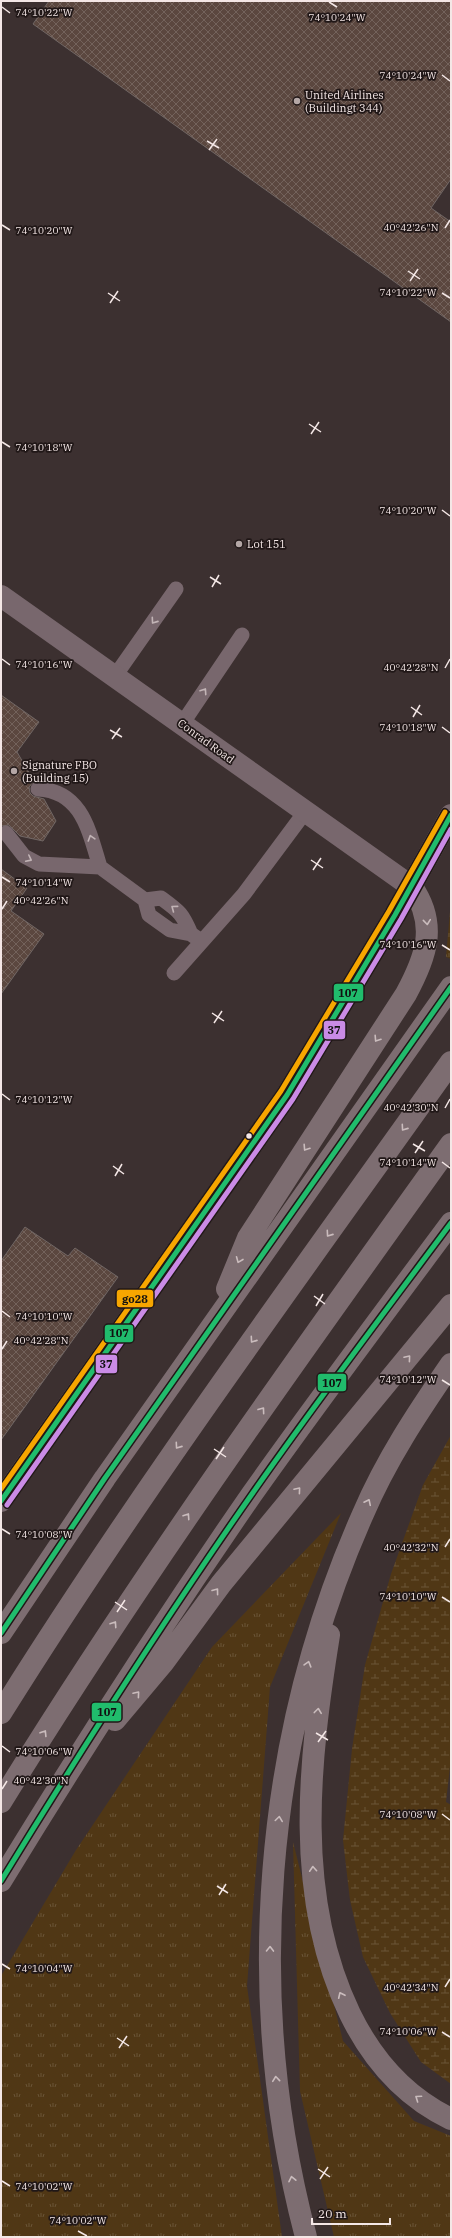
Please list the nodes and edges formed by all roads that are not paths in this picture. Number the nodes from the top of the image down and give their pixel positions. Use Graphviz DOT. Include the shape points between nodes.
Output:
graph roads {
  1 [pos="176,589"];
  2 [pos="1,596"];
  3 [pos="242,635"];
  4 [pos="115,676"];
  5 [pos="182,724"];
  6 [pos="38,789"];
  7 [pos="305,812"];
  8 [pos="451,815"];
  9 [pos="6,833"];
  10 [pos="100,867"];
  11 [pos="412,887"];
  12 [pos="145,900"];
  13 [pos="196,938"];
  14 [pos="174,973"];
  15 [pos="451,987"];
  16 [pos="451,1062"];
  17 [pos="451,1144"];
  18 [pos="451,1222"];
  19 [pos="451,1305"];
  20 [pos="213,1324"];
  21 [pos="451,1364"];
  22 [pos="1,1501"];
  23 [pos="353,1538"];
  24 [pos="1,1633"];
  25 [pos="1,1713"];
  26 [pos="58,1788"];
  27 [pos="1,1802"];
  28 [pos="1,1881"];
  29 [pos="451,2118"];
  30 [pos="303,2227"];
  1 -- 4 [label="lane, one-way"];
  2 -- 4 [label="street, Conrad Road"];
  5 -- 3 [label="lane, one-way"];
  4 -- 5 [label="street, Conrad Road"];
  5 -- 7 [label="street, Conrad Road"];
  10 -- 6 [label="lane, one-way" via="88,828 76,807 63,794"];
  7 -- 11 [label="street, Conrad Road"];
  7 -- 13 [label="lane" via="244,894"];
  8 -- 11 [label="street"];
  9 -- 10 [label="lane, one-way" via="24,856 39,864"];
  10 -- 12 [label="lane"];
  11 -- 20 [label="highway, one-way" via="423,906 427,932 426,946 416,976 248,1238"];
  11 -- 22 [label="street" via="287,1095"];
  12 -- 13 [label="lane" via="149,915 170,930"];
  13 -- 12 [label="lane, one-way" via="182,914 167,902 161,898"];
  13 -- 14 [label="lane"];
  15 -- 20 [label="highway"];
  16 -- 25 [label="highway, one-way" via="116,1534"];
  27 -- 17 [label="highway, one-way" via="88,1663 185,1519"];
  18 -- 26 [label="highway" via="253,1494 148,1647"];
  26 -- 19 [label="highway, one-way" via="162,1663 221,1584"];
  20 -- 24 [label="highway" via="96,1490"];
  23 -- 21 [label="highway, one-way" via="400,1441"];
  29 -- 23 [label="highway, one-way" via="414,2096 384,2068 370,2050 338,1988 320,1922 312,1852 313,1753 330,1630"];
  30 -- 23 [label="highway, one-way" via="280,2111 274,2062 270,1966 273,1869 298,1705 322,1620"];
  26 -- 28 [label="highway"];
}
